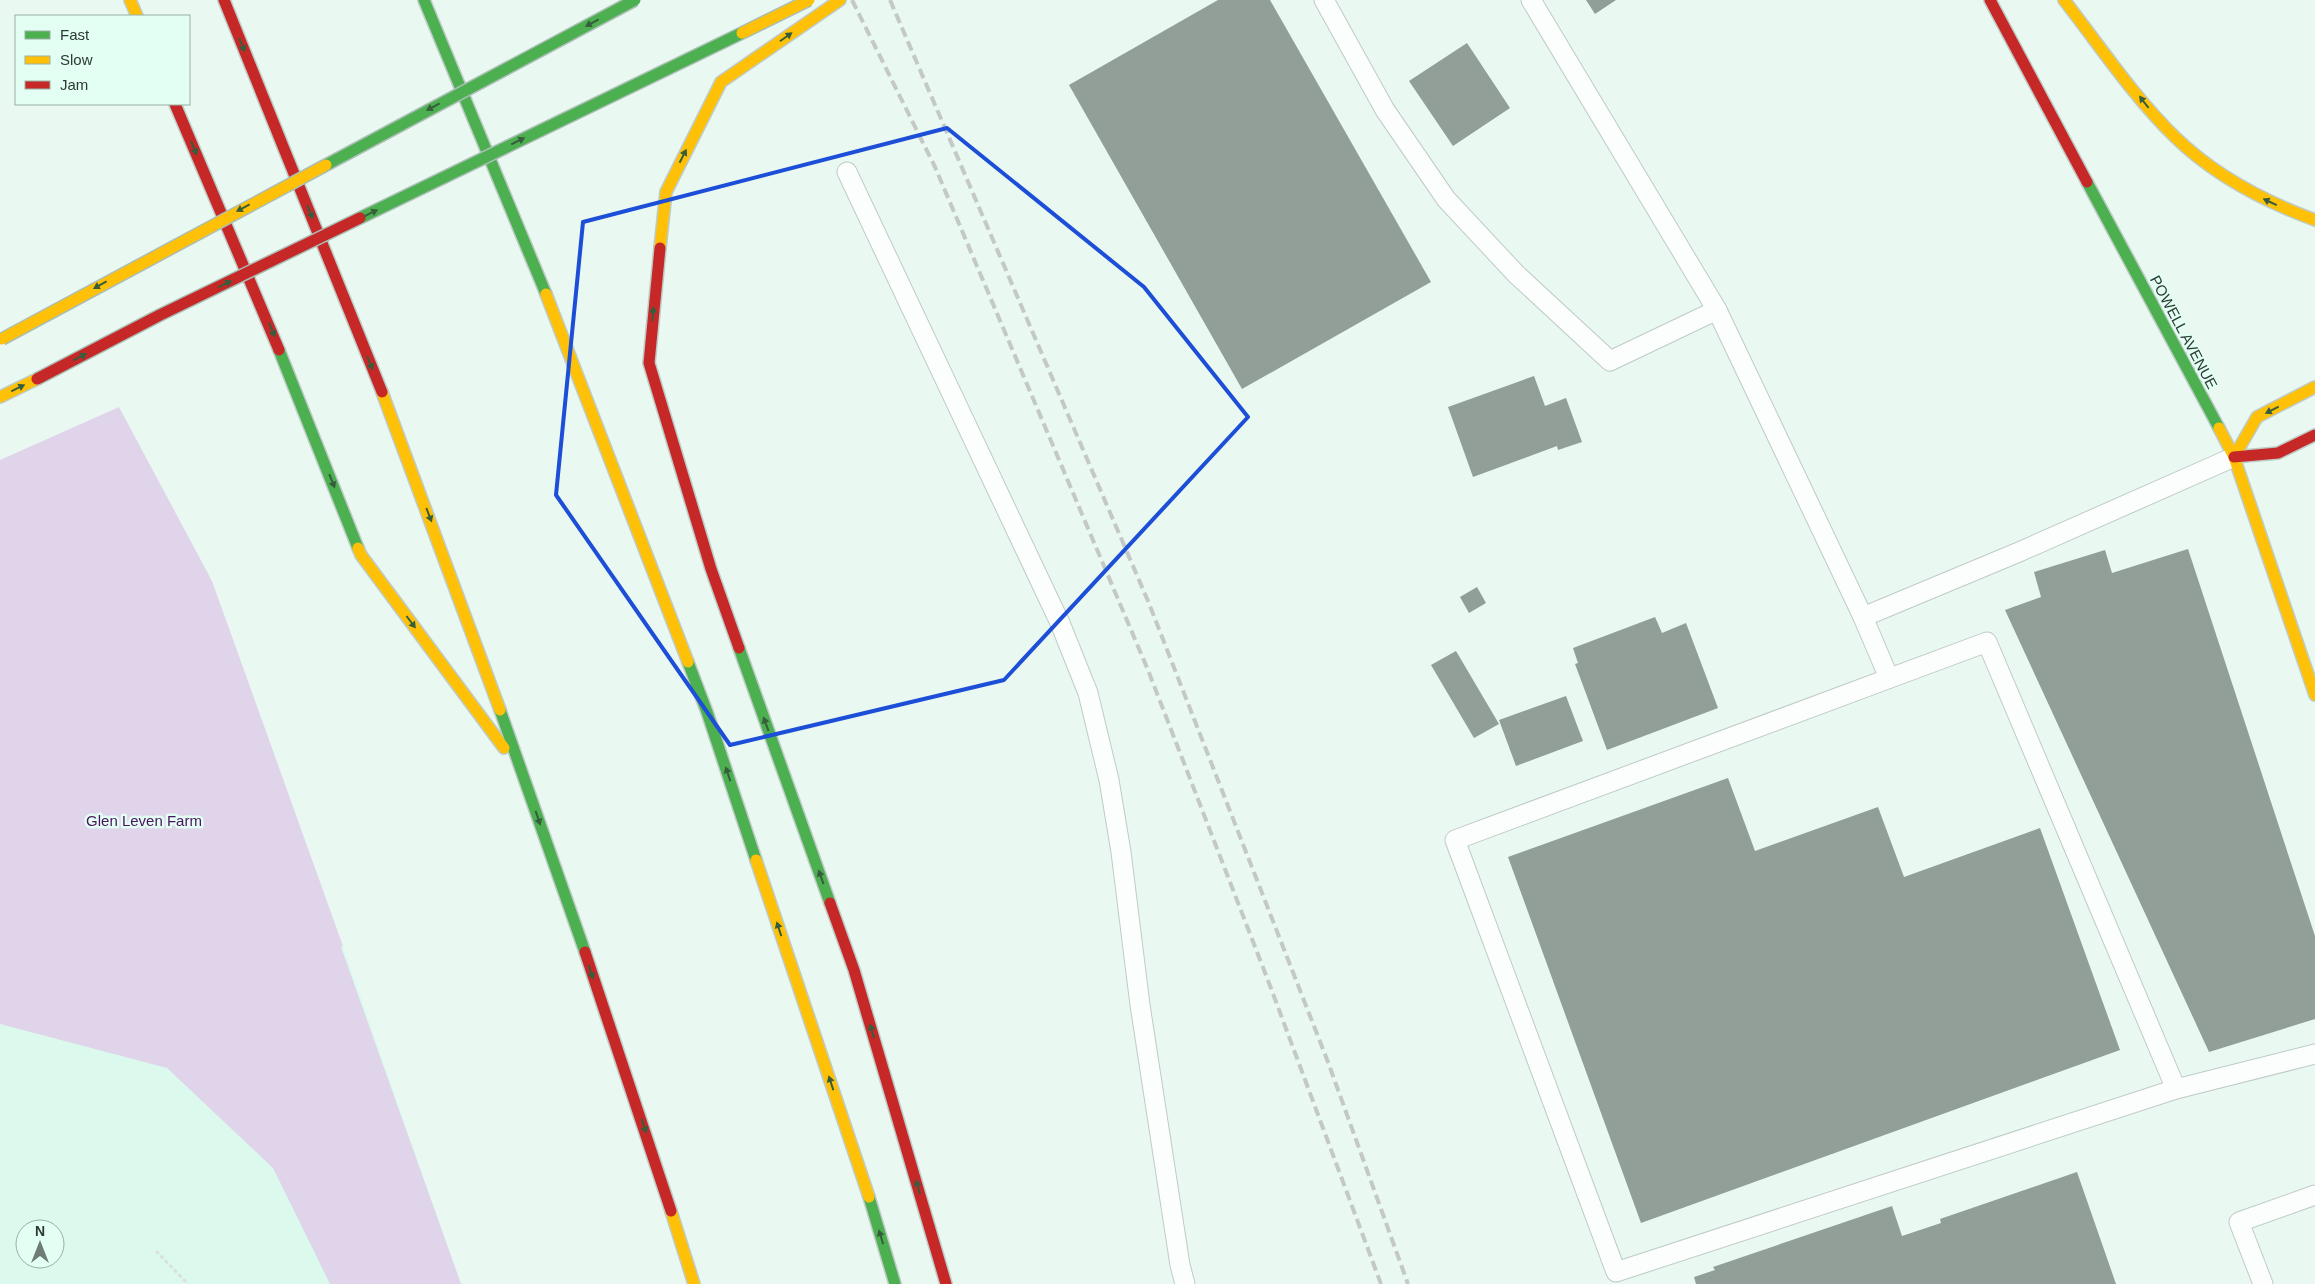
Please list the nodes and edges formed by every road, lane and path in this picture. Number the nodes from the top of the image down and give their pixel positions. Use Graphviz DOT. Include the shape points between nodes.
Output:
graph roads {
  1 [pos="130,0"];
  2 [pos="224,0"];
  3 [pos="424,0"];
  4 [pos="635,0"];
  5 [pos="809,0"];
  6 [pos="840,0"];
  7 [pos="1324,0"];
  8 [pos="1531,0"];
  9 [pos="1990,0"];
  10 [pos="2064,0"];
  11 [pos="137,15"];
  12 [pos="175,105"];
  13 [pos="847,172"];
  14 [pos="2315,220"];
  15 [pos="1717,310"];
  16 [pos="1,339"];
  17 [pos="2315,387"];
  18 [pos="0,397"];
  19 [pos="2315,435"];
  20 [pos="2234,457"];
  21 [pos="1863,617"];
  22 [pos="1889,678"];
  23 [pos="2315,695"];
  24 [pos="522,772"];
  25 [pos="2315,1054"];
  26 [pos="2176,1089"];
  27 [pos="2315,1195"];
  28 [pos="156,1251"];
  29 [pos="1618,1278"];
  30 [pos="188,1284"];
  31 [pos="694,1284"];
  32 [pos="895,1284"];
  33 [pos="946,1284"];
  34 [pos="1185,1284"];
  35 [pos="2263,1284"];
  1 -- 11 [label="main road"];
  2 -- 24 [label="main road, one-way" via="370,361"];
  32 -- 3 [label="main road, one-way" via="707,712 542,283"];
  4 -- 16 [label="main road, one-way, bridge"];
  18 -- 5 [label="main road, one-way, bridge" via="160,315"];
  33 -- 6 [label="main road, one-way" via="854,970 711,569 648,363 666,192 721,82"];
  7 -- 15 [label="lane" via="1385,110 1446,198 1516,274 1610,361"];
  8 -- 15 [label="lane"];
  9 -- 20 [label="main road, POWELL AVENUE"];
  14 -- 10 [label="main road, one-way" via="2259,197 2201,160 2151,112"];
  12 -- 24 [label="main road, one-way" via="257,293 361,555"];
  13 -- 34 [label="lane" via="1060,623 1088,693 1111,789 1140,1005"];
  15 -- 21 [label="lane"];
  17 -- 20 [label="main road, one-way" via="2257,417"];
  19 -- 20 [label="main road" via="2278,453"];
  20 -- 21 [label="lane"];
  20 -- 23 [label="main road, POWELL AVENUE"];
  21 -- 22 [label="lane"];
  22 -- 26 [label="lane" via="1987,642"];
  22 -- 29 [label="lane" via="1455,840"];
  24 -- 31 [label="main road, one-way" via="639,1111"];
  25 -- 26 [label="lane"];
  26 -- 29 [label="lane"];
  27 -- 35 [label="lane" via="2239,1222"];
  28 -- 30 [label="path"];
}
